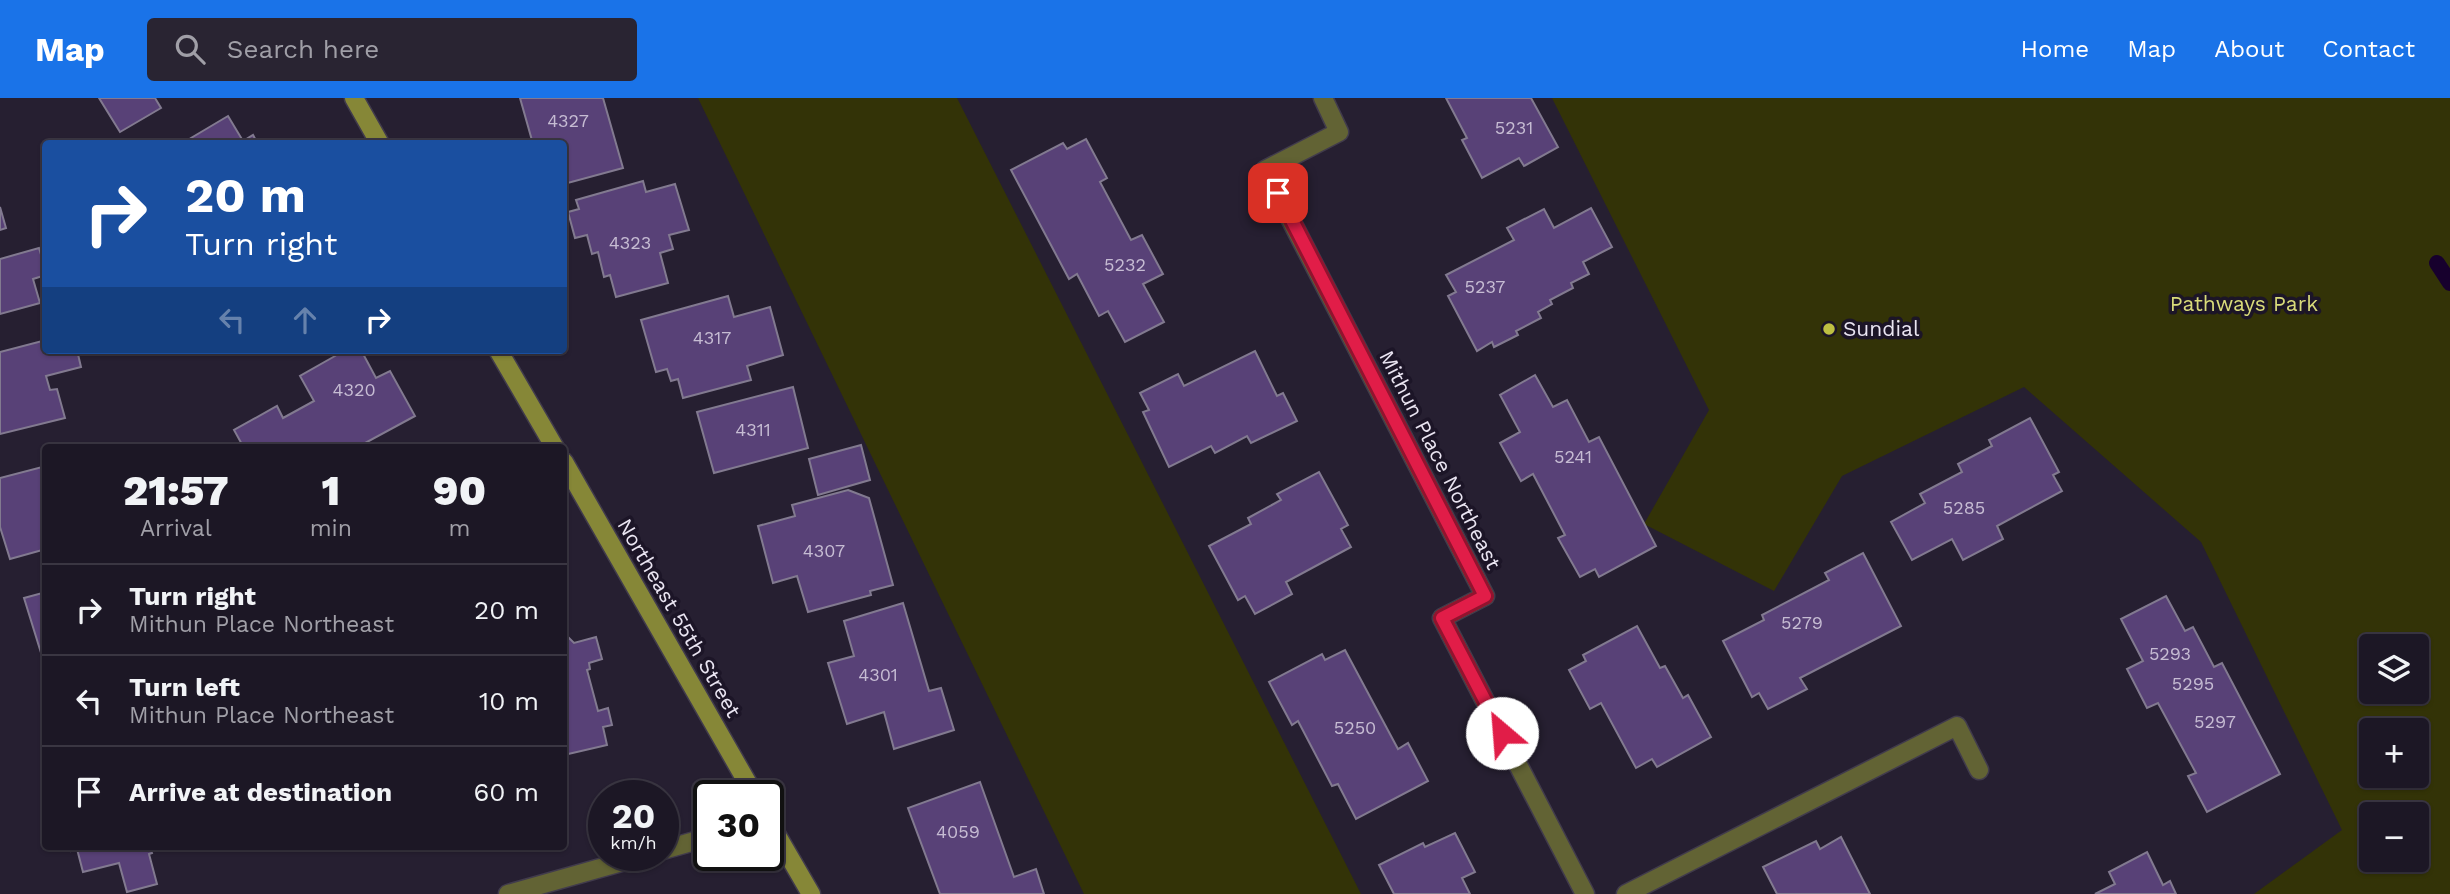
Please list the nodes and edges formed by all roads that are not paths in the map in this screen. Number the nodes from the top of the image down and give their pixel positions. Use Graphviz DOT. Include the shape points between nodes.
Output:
graph roads {
  1 [pos="354,98"];
  2 [pos="1323,98"];
  3 [pos="378,140"];
  4 [pos="500,354"];
  5 [pos="553,444"];
  6 [pos="567,468"];
  7 [pos="1979,770"];
  8 [pos="746,780"];
  9 [pos="784,848"];
  10 [pos="590,871"];
  11 [pos="508,894"];
  12 [pos="811,894"];
  13 [pos="1585,894"];
  14 [pos="1626,894"];
  1 -- 3 [label="main road"];
  2 -- 13 [label="street, Mithun Place Northeast" via="1339,132 1265,170 1485,596 1442,618"];
  4 -- 5 [label="main road"];
  6 -- 8 [label="main road, Northeast 55th Street"];
  7 -- 14 [label="street" via="1957,726"];
  9 -- 12 [label="main road"];
  10 -- 11 [label="street"];
}
